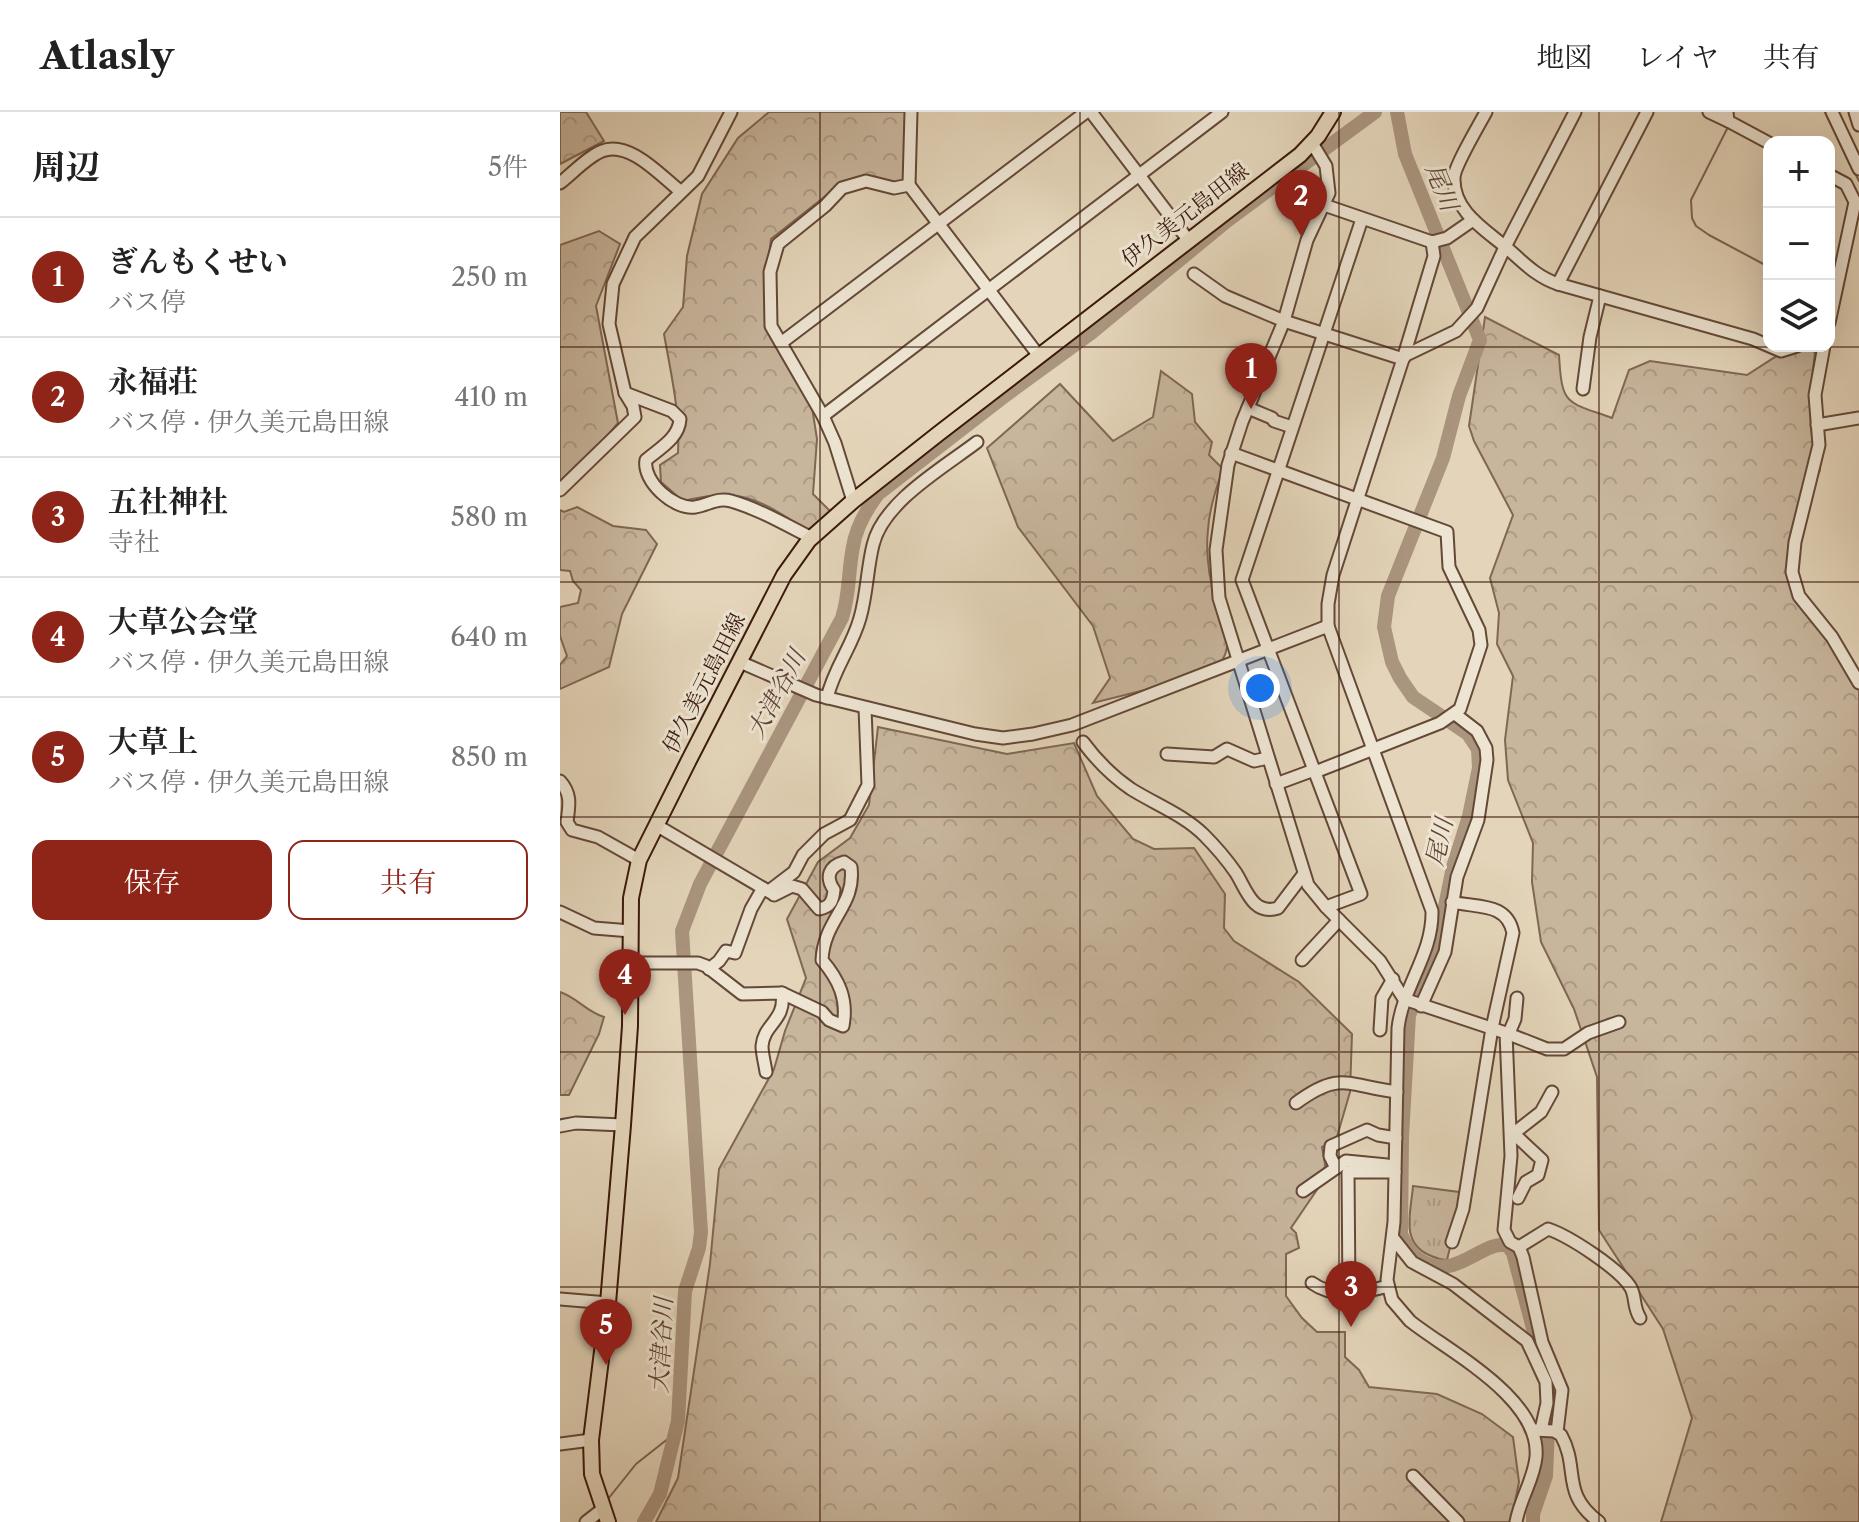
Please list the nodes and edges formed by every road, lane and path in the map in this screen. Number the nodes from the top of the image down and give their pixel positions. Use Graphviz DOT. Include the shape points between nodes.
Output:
graph roads {
  1 [pos="731,112"];
  2 [pos="911,112"];
  3 [pos="1089,112"];
  4 [pos="1222,112"];
  5 [pos="1333,112"];
  6 [pos="1486,112"];
  7 [pos="1575,112"];
  8 [pos="1647,112"];
  9 [pos="1709,112"];
  10 [pos="1832,112"];
  11 [pos="1855,112"];
  12 [pos="1728,117"];
  13 [pos="1859,125"];
  14 [pos="1763,139"];
  15 [pos="1314,146"];
  16 [pos="1859,169"];
  17 [pos="1139,175"];
  18 [pos="1835,177"];
  19 [pos="560,183"];
  20 [pos="1854,184"];
  21 [pos="909,185"];
  22 [pos="680,191"];
  23 [pos="1324,205"];
  24 [pos="1362,219"];
  25 [pos="1473,220"];
  26 [pos="939,224"];
  27 [pos="1189,241"];
  28 [pos="1439,241"];
  29 [pos="1505,247"];
  30 [pos="1194,274"];
  31 [pos="1558,284"];
  32 [pos="988,290"];
  33 [pos="1835,295"];
  34 [pos="1600,296"];
  35 [pos="1284,321"];
  36 [pos="1323,334"];
  37 [pos="781,343"];
  38 [pos="1763,343"];
  39 [pos="1823,352"];
  40 [pos="1039,356"];
  41 [pos="1403,359"];
  42 [pos="1583,389"];
  43 [pos="625,393"];
  44 [pos="1248,408"];
  45 [pos="823,416"];
  46 [pos="1859,418"];
  47 [pos="1817,425"];
  48 [pos="1292,427"];
  49 [pos="977,442"];
  50 [pos="1231,453"];
  51 [pos="1277,469"];
  52 [pos="560,490"];
  53 [pos="1358,497"];
  54 [pos="853,501"];
  55 [pos="812,538"];
  56 [pos="1328,626"];
  57 [pos="1268,650"];
  58 [pos="1240,661"];
  59 [pos="740,662"];
  60 [pos="1859,683"];
  61 [pos="821,697"];
  62 [pos="865,708"];
  63 [pos="1453,715"];
  64 [pos="1083,742"];
  65 [pos="1373,749"];
  66 [pos="1167,754"];
  67 [pos="1268,758"];
  68 [pos="1314,771"];
  69 [pos="560,781"];
  70 [pos="1276,784"];
  71 [pos="656,825"];
  72 [pos="565,830"];
  73 [pos="639,860"];
  74 [pos="1303,875"];
  75 [pos="770,893"];
  76 [pos="1452,902"];
  77 [pos="1326,907"];
  78 [pos="560,912"];
  79 [pos="1339,920"];
  80 [pos="631,931"];
  81 [pos="1302,960"];
  82 [pos="631,963"];
  83 [pos="709,969"];
  84 [pos="1393,979"];
  85 [pos="782,993"];
  86 [pos="1517,998"];
  87 [pos="1413,1003"];
  88 [pos="1619,1022"];
  89 [pos="1492,1028"];
  90 [pos="1380,1030"];
  91 [pos="1508,1033"];
  92 [pos="766,1072"];
  93 [pos="1397,1092"];
  94 [pos="1552,1092"];
  95 [pos="1296,1103"];
  96 [pos="623,1125"];
  97 [pos="560,1126"];
  98 [pos="1513,1132"];
  99 [pos="1396,1138"];
  100 [pos="1336,1168"];
  101 [pos="1395,1169"];
  102 [pos="1303,1191"];
  103 [pos="1518,1198"];
  104 [pos="1393,1238"];
  105 [pos="1452,1242"];
  106 [pos="1519,1247"];
  107 [pos="1312,1283"];
  108 [pos="1388,1286"];
  109 [pos="1349,1293"];
  110 [pos="560,1299"];
  111 [pos="608,1303"];
  112 [pos="1640,1318"];
  113 [pos="1546,1431"];
  114 [pos="591,1440"];
  115 [pos="560,1444"];
  116 [pos="1413,1476"];
  117 [pos="606,1515"];
  118 [pos="586,1522"];
  119 [pos="1458,1522"];
  120 [pos="1516,1522"];
  121 [pos="1599,1522"];
  1 -- 22 [label="street" via="706,164"];
  2 -- 21 [label="street"];
  3 -- 17 [label="street"];
  3 -- 26 [label="street"];
  4 -- 17 [label="street"];
  5 -- 15 [label="main road, 伊久美元島田線"];
  6 -- 25 [label="street" via="1454,175 1460,202"];
  7 -- 29 [label="street"];
  8 -- 31 [label="street"];
  9 -- 12 [label="street"];
  10 -- 16 [label="street"];
  11 -- 13 [label="street"];
  12 -- 14 [label="street"];
  15 -- 23 [label="street" via="1326,166"];
  15 -- 27 [label="main road, 伊久美元島田線"];
  17 -- 27 [label="street"];
  17 -- 32 [label="street"];
  18 -- 20 [label="street"];
  19 -- 22 [label="street" via="601,152 614,149 637,157"];
  20 -- 33 [label="street" via="1855,202"];
  21 -- 26 [label="street"];
  21 -- 37 [label="street" via="853,183 778,244 770,272 769,315"];
  22 -- 43 [label="street" via="635,237 613,284 609,324"];
  23 -- 24 [label="street"];
  23 -- 35 [label="street" via="1307,240"];
  24 -- 28 [label="street"];
  24 -- 36 [label="street"];
  25 -- 28 [label="street"];
  25 -- 29 [label="street"];
  26 -- 32 [label="street"];
  26 -- 37 [label="street"];
  27 -- 40 [label="main road, 伊久美元島田線"];
  28 -- 41 [label="street"];
  29 -- 31 [label="street" via="1531,271"];
  29 -- 41 [label="street" via="1465,322"];
  30 -- 35 [label="street" via="1225,296"];
  31 -- 34 [label="street"];
  32 -- 40 [label="street"];
  32 -- 45 [label="street"];
  34 -- 38 [label="street"];
  34 -- 42 [label="street"];
  35 -- 36 [label="street"];
  35 -- 44 [label="street"];
  36 -- 41 [label="street"];
  36 -- 48 [label="street"];
  37 -- 45 [label="street"];
  39 -- 47 [label="street" via="1815,395"];
  40 -- 54 [label="main road, 伊久美元島田線"];
  41 -- 53 [label="street"];
  43 -- 52 [label="street" via="635,417"];
  43 -- 55 [label="street" via="680,419 675,435 646,460 647,474 661,493 692,508 725,499"];
  44 -- 48 [label="street"];
  44 -- 50 [label="street"];
  45 -- 54 [label="street"];
  46 -- 47 [label="street"];
  47 -- 60 [label="street" via="1819,445 1792,572 1799,596"];
  48 -- 51 [label="street"];
  49 -- 61 [label="street" via="883,520 872,545 860,620"];
  50 -- 51 [label="street"];
  50 -- 58 [label="street" via="1215,565 1219,598"];
  51 -- 53 [label="street"];
  51 -- 57 [label="street" via="1242,580"];
  53 -- 56 [label="street" via="1329,588"];
  53 -- 63 [label="street" via="1447,532 1449,567 1481,636 1474,672"];
  54 -- 55 [label="main road, 伊久美元島田線"];
  55 -- 59 [label="main road, 伊久美元島田線" via="789,567"];
  56 -- 57 [label="street"];
  56 -- 65 [label="street"];
  57 -- 58 [label="street"];
  57 -- 68 [label="street"];
  58 -- 62 [label="street" via="1072,725 1003,738"];
  58 -- 67 [label="street"];
  59 -- 61 [label="street"];
  59 -- 71 [label="main road, 伊久美元島田線"];
  61 -- 62 [label="street"];
  62 -- 75 [label="street" via="868,785 850,820 824,834"];
  63 -- 65 [label="street"];
  63 -- 76 [label="street" via="1477,731 1487,754 1478,820"];
  64 -- 74 [label="street" via="1115,777 1204,835 1258,906 1278,908"];
  65 -- 68 [label="street"];
  65 -- 87 [label="street" via="1432,911 1430,941"];
  66 -- 67 [label="street" via="1214,757 1227,749 1254,761"];
  67 -- 70 [label="street"];
  68 -- 70 [label="street"];
  68 -- 77 [label="street" via="1361,894"];
  69 -- 72 [label="street" via="570,799"];
  70 -- 74 [label="street"];
  71 -- 73 [label="main road, 伊久美元島田線"];
  71 -- 75 [label="street"];
  72 -- 73 [label="street" via="598,837"];
  73 -- 80 [label="main road, 伊久美元島田線"];
  74 -- 77 [label="street"];
  75 -- 83 [label="street" via="751,909 735,953 726,951"];
  75 -- 85 [label="street" via="792,886 802,889 819,909 826,908 833,901 828,882 835,864 851,867 852,888 823,942 822,960 844,997 843,1026"];
  76 -- 87 [label="street" via="1443,962"];
  76 -- 89 [label="street" via="1494,908 1512,928"];
  77 -- 79 [label="street"];
  78 -- 80 [label="street" via="594,928"];
  79 -- 81 [label="street"];
  79 -- 84 [label="street"];
  80 -- 82 [label="main road, 伊久美元島田線"];
  82 -- 83 [label="street" via="689,962"];
  82 -- 96 [label="main road, 伊久美元島田線"];
  83 -- 85 [label="street" via="742,994"];
  84 -- 87 [label="street"];
  84 -- 90 [label="street" via="1382,998"];
  85 -- 92 [label="street" via="783,1010 762,1046"];
  86 -- 91 [label="street"];
  87 -- 89 [label="street"];
  87 -- 93 [label="street" via="1398,1028"];
  88 -- 91 [label="street" via="1564,1049 1547,1049"];
  89 -- 91 [label="street"];
  89 -- 105 [label="street" via="1463,1209"];
  91 -- 98 [label="street"];
  93 -- 95 [label="street" via="1332,1082"];
  93 -- 99 [label="street"];
  94 -- 98 [label="street" via="1541,1112"];
  96 -- 97 [label="street"];
  96 -- 111 [label="main road, 伊久美元島田線"];
  98 -- 103 [label="street" via="1542,1160 1538,1175 1526,1182"];
  98 -- 106 [label="street" via="1504,1230"];
  99 -- 100 [label="street" via="1367,1130 1331,1146"];
  99 -- 101 [label="street"];
  100 -- 101 [label="street" via="1346,1161"];
  100 -- 102 [label="street"];
  101 -- 104 [label="street"];
  101 -- 109 [label="street" via="1348,1172"];
  104 -- 108 [label="street"];
  104 -- 113 [label="street" via="1412,1262 1453,1284 1527,1341 1543,1372"];
  106 -- 112 [label="street" via="1548,1229 1566,1236 1629,1286"];
  106 -- 113 [label="street" via="1542,1342 1562,1390"];
  107 -- 109 [label="street" via="1327,1292"];
  108 -- 109 [label="street"];
  108 -- 113 [label="street" via="1399,1310 1502,1389"];
  110 -- 111 [label="street"];
  111 -- 114 [label="main road, 伊久美元島田線"];
  113 -- 120 [label="street"];
  113 -- 121 [label="street" via="1568,1448 1576,1497"];
  114 -- 115 [label="street"];
  114 -- 117 [label="main road, 伊久美元島田線" via="592,1474"];
  116 -- 119 [label="street"];
  117 -- 118 [label="street"];
}
